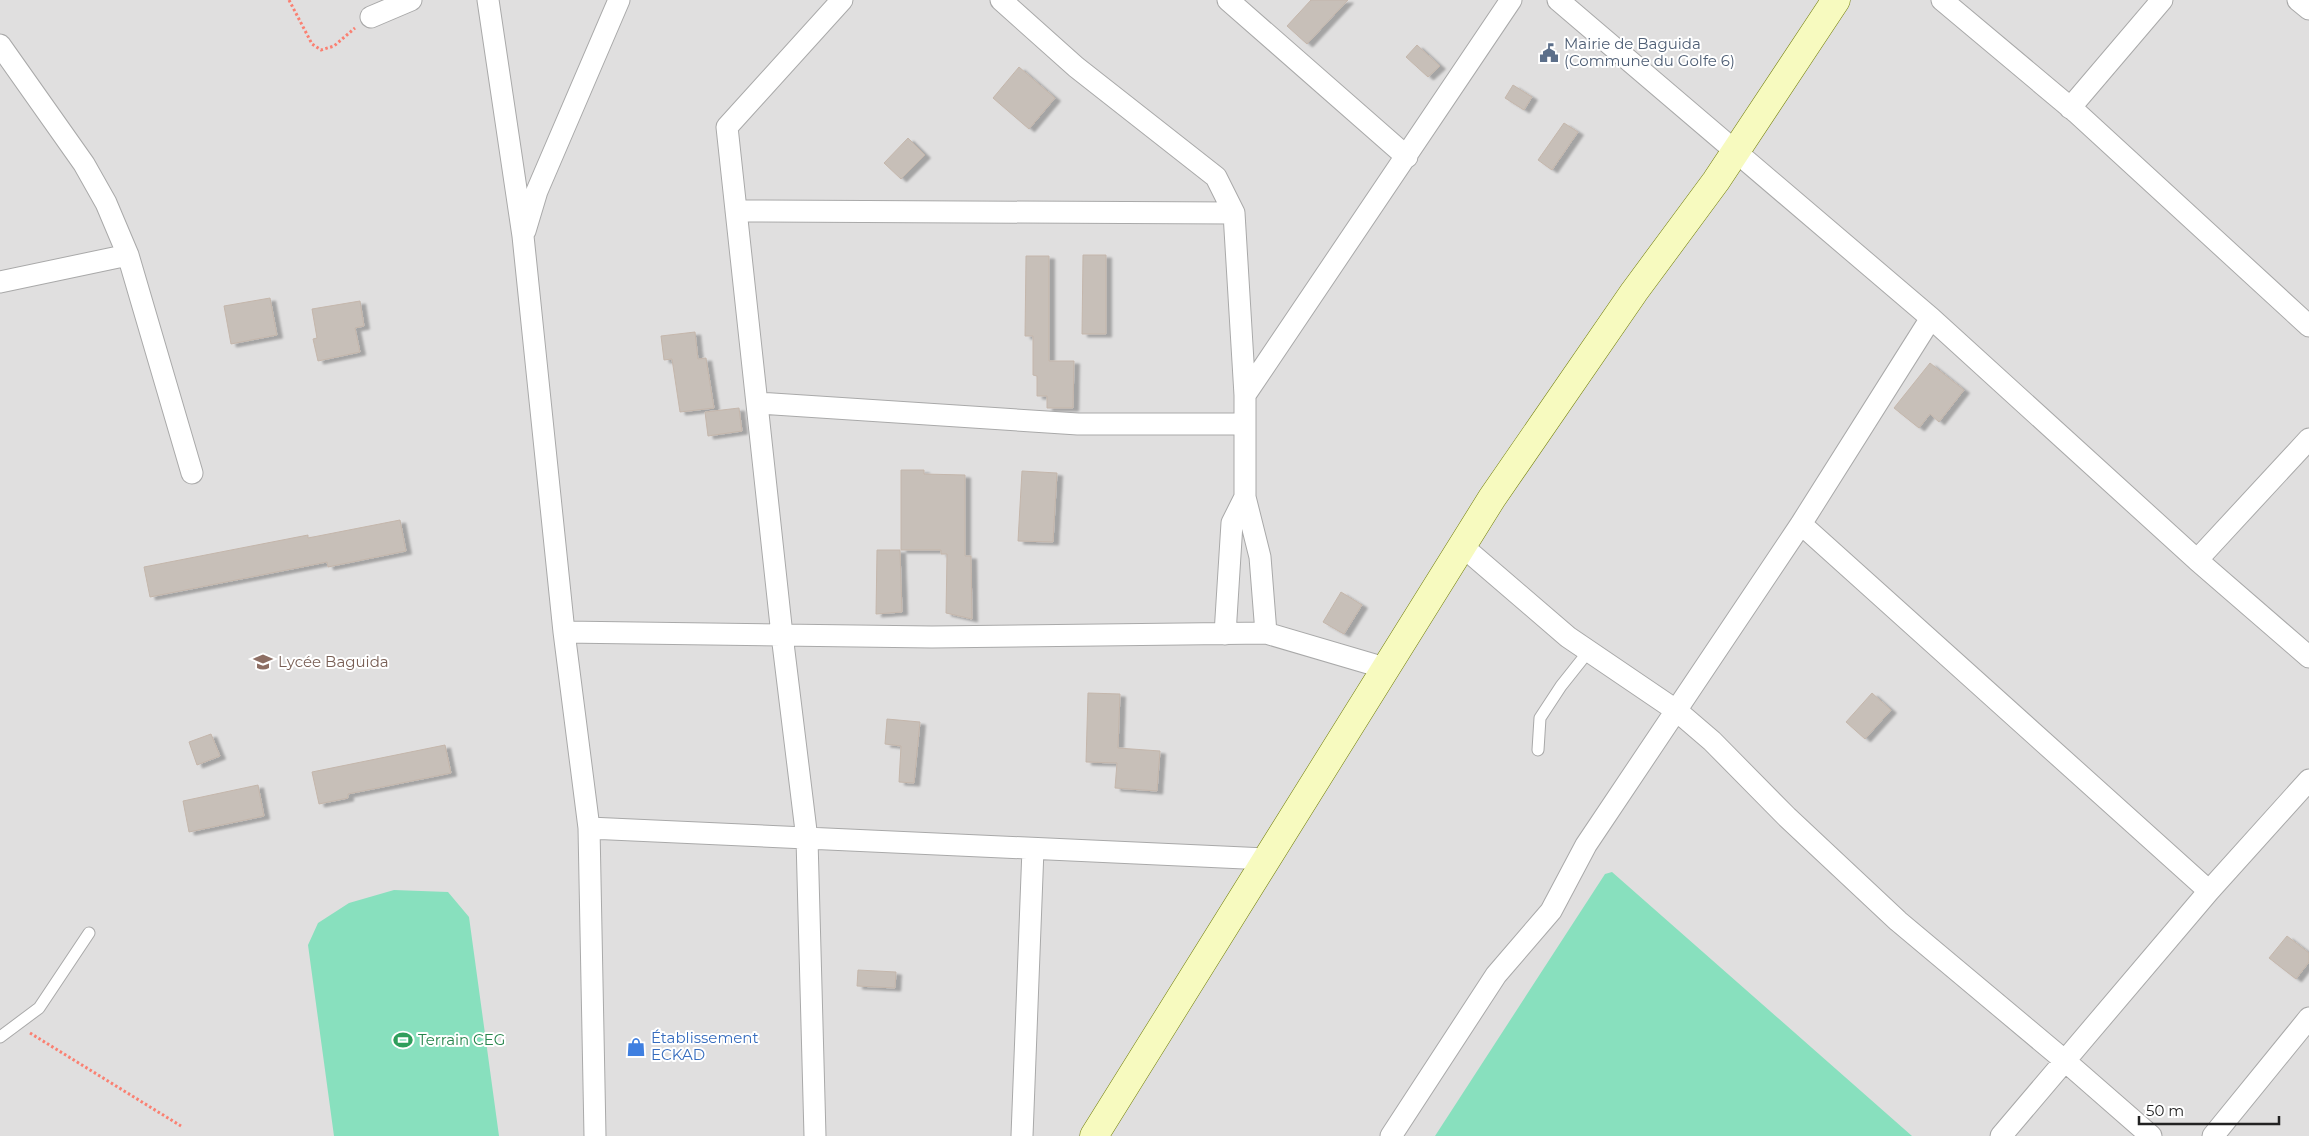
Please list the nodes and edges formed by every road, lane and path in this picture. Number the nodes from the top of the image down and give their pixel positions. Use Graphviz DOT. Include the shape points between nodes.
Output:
graph roads {
  1 [pos="289,0"];
  2 [pos="411,0"];
  3 [pos="488,0"];
  4 [pos="619,0"];
  5 [pos="842,0"];
  6 [pos="1001,0"];
  7 [pos="1228,0"];
  8 [pos="1511,0"];
  9 [pos="1558,0"];
  10 [pos="1836,0"];
  11 [pos="1942,0"];
  12 [pos="2162,0"];
  13 [pos="2298,0"];
  14 [pos="2309,9"];
  15 [pos="371,17"];
  16 [pos="0,45"];
  17 [pos="2070,108"];
  18 [pos="1736,151"];
  19 [pos="1407,158"];
  20 [pos="736,211"];
  21 [pos="1234,214"];
  22 [pos="523,236"];
  23 [pos="128,256"];
  24 [pos="0,282"];
  25 [pos="1931,318"];
  26 [pos="2309,326"];
  27 [pos="1245,395"];
  28 [pos="758,403"];
  29 [pos="1244,424"];
  30 [pos="2309,439"];
  31 [pos="192,474"];
  32 [pos="1245,497"];
  33 [pos="1801,524"];
  34 [pos="1461,545"];
  35 [pos="2197,560"];
  36 [pos="564,632"];
  37 [pos="1266,633"];
  38 [pos="1225,634"];
  39 [pos="782,635"];
  40 [pos="1588,652"];
  41 [pos="2309,657"];
  42 [pos="1385,668"];
  43 [pos="1677,712"];
  44 [pos="1538,750"];
  45 [pos="2309,780"];
  46 [pos="589,828"];
  47 [pos="807,839"];
  48 [pos="1033,849"];
  49 [pos="1266,859"];
  50 [pos="2210,891"];
  51 [pos="89,933"];
  52 [pos="2309,1018"];
  53 [pos="16,1026"];
  54 [pos="0,1038"];
  55 [pos="2064,1060"];
  56 [pos="181,1126"];
  57 [pos="595,1136"];
  58 [pos="815,1136"];
  59 [pos="1022,1136"];
  60 [pos="1094,1136"];
  61 [pos="1391,1136"];
  62 [pos="2001,1136"];
  63 [pos="2152,1136"];
  64 [pos="2213,1136"];
  1 -- 15 [label="path" via="312,44 321,50 334,46"];
  2 -- 15 [label="street"];
  3 -- 22 [label="street"];
  4 -- 22 [label="street" via="537,191"];
  5 -- 20 [label="street" via="727,127"];
  6 -- 21 [label="street" via="1076,67 1216,177"];
  7 -- 19 [label="street"];
  8 -- 19 [label="street"];
  9 -- 18 [label="street"];
  10 -- 18 [label="street"];
  11 -- 17 [label="street"];
  12 -- 17 [label="street"];
  13 -- 14 [label="street"];
  16 -- 23 [label="street" via="84,164 106,203"];
  17 -- 26 [label="street"];
  18 -- 25 [label="street"];
  18 -- 34 [label="street" via="1628,300"];
  19 -- 27 [label="street"];
  20 -- 21 [label="street"];
  20 -- 28 [label="street"];
  21 -- 27 [label="street"];
  22 -- 36 [label="street"];
  23 -- 24 [label="street"];
  23 -- 31 [label="street"];
  25 -- 33 [label="street"];
  25 -- 35 [label="street"];
  27 -- 29 [label="street"];
  28 -- 29 [label="street" via="1078,424"];
  28 -- 39 [label="street"];
  29 -- 32 [label="street"];
  30 -- 35 [label="street"];
  32 -- 37 [label="street" via="1260,556"];
  32 -- 38 [label="street" via="1232,523"];
  33 -- 43 [label="street"];
  33 -- 50 [label="street"];
  34 -- 40 [label="street"];
  34 -- 42 [label="street"];
  35 -- 41 [label="street"];
  36 -- 39 [label="street"];
  36 -- 46 [label="street"];
  37 -- 38 [label="street"];
  37 -- 42 [label="street"];
  38 -- 39 [label="street"];
  39 -- 47 [label="street"];
  40 -- 43 [label="street"];
  40 -- 44 [label="lane" via="1540,718"];
  42 -- 49 [label="street"];
  43 -- 55 [label="street" via="1712,741 1787,818 1898,921"];
  43 -- 61 [label="street" via="1586,845 1551,911 1496,975"];
  45 -- 50 [label="street"];
  46 -- 47 [label="street"];
  46 -- 57 [label="street"];
  47 -- 48 [label="street"];
  47 -- 58 [label="street"];
  48 -- 49 [label="street"];
  48 -- 59 [label="street"];
  49 -- 60 [label="street"];
  50 -- 55 [label="street"];
  51 -- 53 [label="lane" via="39,1008"];
  52 -- 64 [label="street"];
  53 -- 54 [label="lane"];
  53 -- 56 [label="path"];
  55 -- 62 [label="street"];
  55 -- 63 [label="street"];
}
